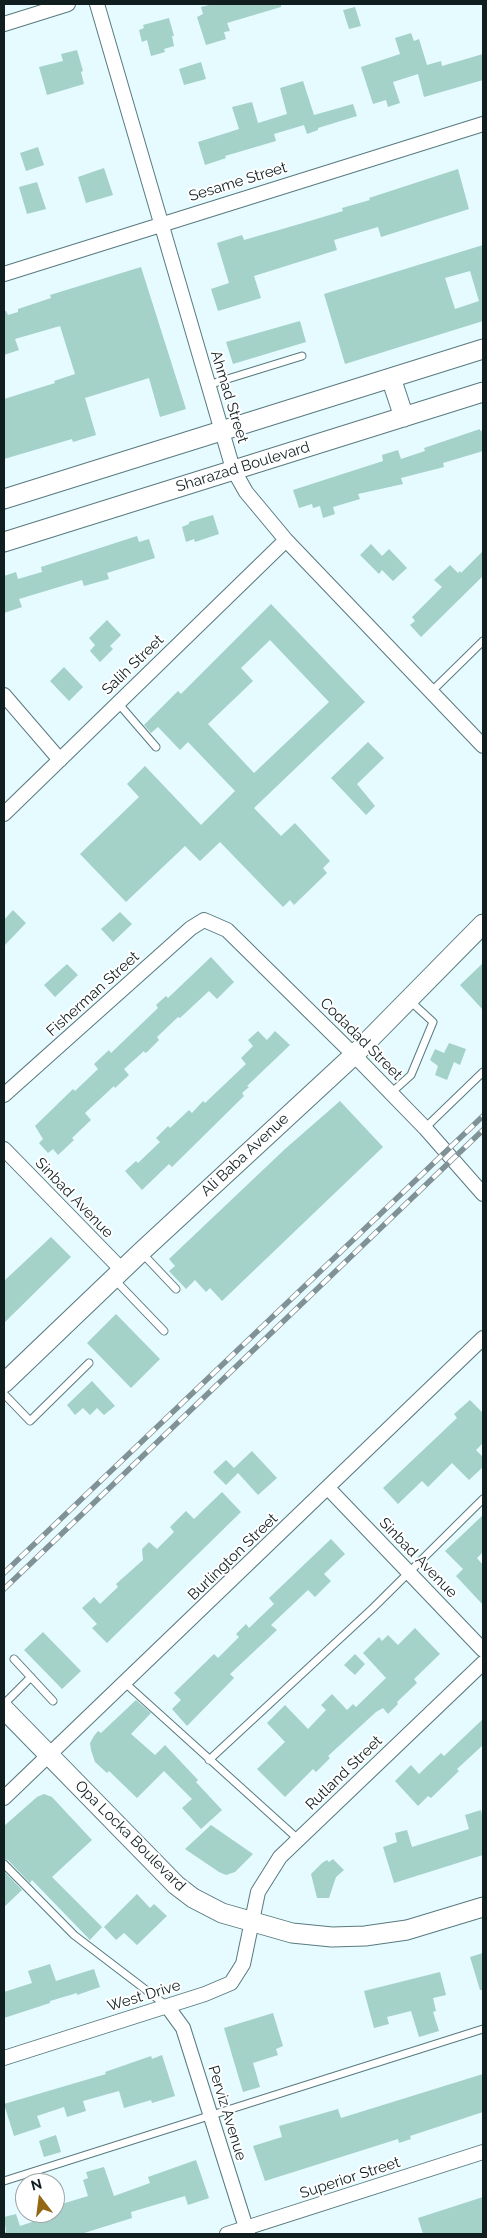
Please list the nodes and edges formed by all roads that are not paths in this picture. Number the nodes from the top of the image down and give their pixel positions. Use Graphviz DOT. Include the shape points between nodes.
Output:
graph roads {
  1 [pos="68,4"];
  2 [pos="96,4"];
  3 [pos="4,24"];
  4 [pos="483,124"];
  5 [pos="160,224"];
  6 [pos="4,274"];
  7 [pos="483,349"];
  8 [pos="302,356"];
  9 [pos="391,378"];
  10 [pos="208,385"];
  11 [pos="483,392"];
  12 [pos="404,417"];
  13 [pos="222,430"];
  14 [pos="233,469"];
  15 [pos="4,499"];
  16 [pos="286,540"];
  17 [pos="4,542"];
  18 [pos="483,641"];
  19 [pos="431,692"];
  20 [pos="4,695"];
  21 [pos="118,703"];
  22 [pos="483,746"];
  23 [pos="156,747"];
  24 [pos="60,760"];
  25 [pos="4,814"];
  26 [pos="204,920"];
  27 [pos="483,924"];
  28 [pos="409,1000"];
  29 [pos="354,1055"];
  30 [pos="483,1072"];
  31 [pos="391,1093"];
  32 [pos="4,1095"];
  33 [pos="425,1128"];
  34 [pos="4,1149"];
  35 [pos="483,1194"];
  36 [pos="141,1252"];
  37 [pos="118,1274"];
  38 [pos="176,1289"];
  39 [pos="164,1331"];
  40 [pos="483,1338"];
  41 [pos="89,1363"];
  42 [pos="4,1383"];
  43 [pos="4,1394"];
  44 [pos="328,1488"];
  45 [pos="483,1500"];
  46 [pos="409,1571"];
  47 [pos="483,1650"];
  48 [pos="14,1659"];
  49 [pos="483,1662"];
  50 [pos="31,1677"];
  51 [pos="124,1682"];
  52 [pos="53,1701"];
  53 [pos="4,1704"];
  54 [pos="4,1709"];
  55 [pos="49,1755"];
  56 [pos="208,1760"];
  57 [pos="4,1798"];
  58 [pos="298,1839"];
  59 [pos="4,1864"];
  60 [pos="483,1907"];
  61 [pos="252,1923"];
  62 [pos="167,2006"];
  63 [pos="483,2029"];
  64 [pos="4,2058"];
  65 [pos="211,2115"];
  66 [pos="483,2152"];
  67 [pos="4,2181"];
  68 [pos="247,2231"];
  69 [pos="227,2234"];
  1 -- 3 [label="street"];
  2 -- 5 [label="street, Ahmad Street"];
  4 -- 5 [label="street, Sesame Street"];
  5 -- 6 [label="street, Sesame Street"];
  5 -- 10 [label="street, Ahmad Street"];
  7 -- 9 [label="street"];
  8 -- 10 [label="lane"];
  9 -- 12 [label="street"];
  9 -- 13 [label="street"];
  10 -- 13 [label="street, Ahmad Street"];
  11 -- 12 [label="street, Sharazad Boulevard"];
  12 -- 14 [label="street, Sharazad Boulevard"];
  13 -- 14 [label="street, Ahmad Street"];
  13 -- 15 [label="street"];
  14 -- 16 [label="street, Ahmad Street" via="246,492"];
  14 -- 17 [label="street, Sharazad Boulevard"];
  16 -- 19 [label="street, Ahmad Street"];
  16 -- 21 [label="street, Salih Street"];
  18 -- 19 [label="lane"];
  19 -- 22 [label="street, Ahmad Street"];
  20 -- 24 [label="street"];
  21 -- 23 [label="lane"];
  21 -- 24 [label="street, Salih Street"];
  24 -- 25 [label="street, Salih Street"];
  26 -- 29 [label="street, Codadad Street" via="227,930"];
  26 -- 32 [label="street, Fisherman Street" via="191,928"];
  27 -- 28 [label="street, Ali Baba Avenue"];
  28 -- 29 [label="street, Ali Baba Avenue"];
  28 -- 31 [label="lane" via="433,1022 411,1075"];
  29 -- 31 [label="street, Codadad Street"];
  29 -- 36 [label="street, Ali Baba Avenue"];
  30 -- 33 [label="lane"];
  31 -- 33 [label="street, Codadad Street"];
  33 -- 35 [label="street, Codadad Street"];
  34 -- 37 [label="street, Sinbad Avenue"];
  36 -- 37 [label="street, Ali Baba Avenue"];
  36 -- 38 [label="lane"];
  37 -- 39 [label="lane"];
  37 -- 42 [label="street, Ali Baba Avenue"];
  40 -- 44 [label="street, Burlington Street"];
  41 -- 43 [label="lane" via="30,1421"];
  44 -- 46 [label="street, Sinbad Avenue"];
  44 -- 51 [label="street, Burlington Street"];
  45 -- 46 [label="lane"];
  46 -- 47 [label="street, Sinbad Avenue"];
  46 -- 56 [label="lane"];
  48 -- 50 [label="lane"];
  49 -- 58 [label="street, Rutland Street"];
  50 -- 52 [label="lane"];
  50 -- 53 [label="lane"];
  51 -- 55 [label="street, Burlington Street"];
  51 -- 56 [label="lane"];
  54 -- 55 [label="street, Opa Locka Boulevard"];
  55 -- 57 [label="street, Burlington Street"];
  55 -- 61 [label="street, Opa Locka Boulevard" via="176,1885 222,1913"];
  56 -- 58 [label="lane"];
  58 -- 61 [label="street, Rutland Street" via="280,1857 261,1886"];
  59 -- 62 [label="lane" via="74,1935"];
  60 -- 61 [label="street, Opa Locka Boulevard" via="407,1930 365,1936 304,1935"];
  61 -- 62 [label="street, West Drive" via="243,1964 231,1983"];
  62 -- 64 [label="street, West Drive"];
  62 -- 65 [label="street, Perviz Avenue" via="184,2028"];
  63 -- 65 [label="lane"];
  65 -- 67 [label="lane"];
  65 -- 68 [label="street, Perviz Avenue"];
  66 -- 68 [label="street, Superior Street"];
  68 -- 69 [label="street, Superior Street"];
}
